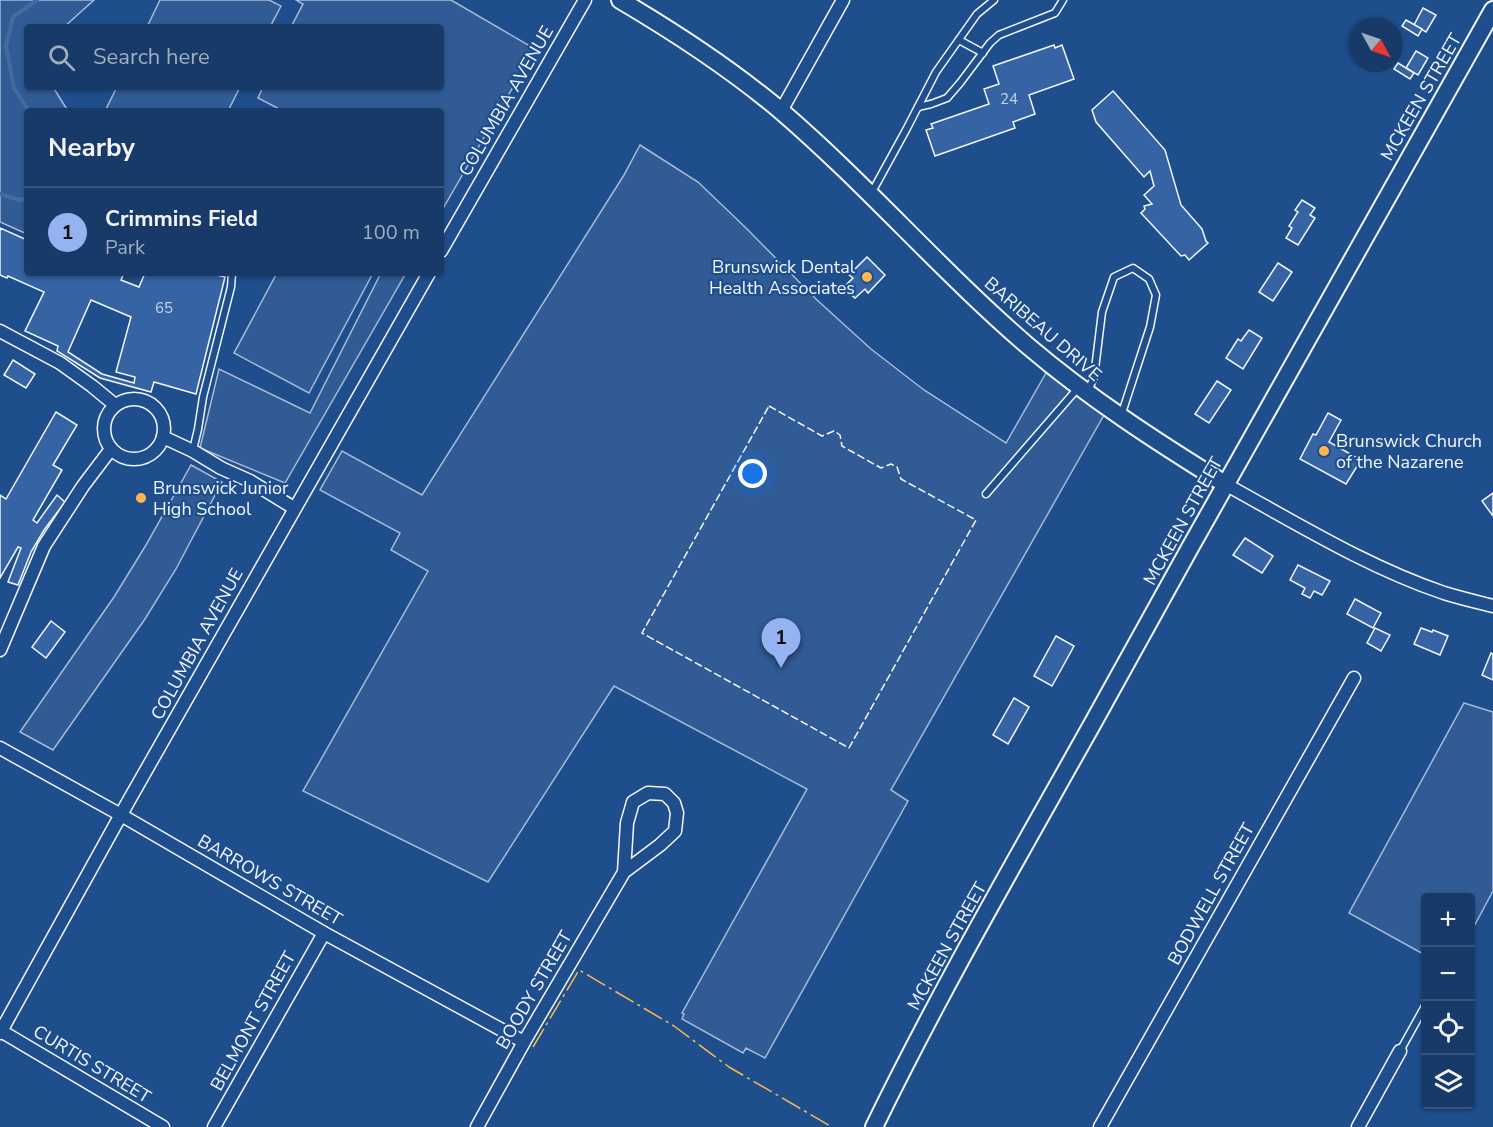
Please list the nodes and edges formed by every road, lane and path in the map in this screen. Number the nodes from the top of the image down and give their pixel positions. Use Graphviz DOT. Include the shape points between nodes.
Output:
graph roads {
  1 [pos="585,0"];
  2 [pos="620,0"];
  3 [pos="843,0"];
  4 [pos="994,0"];
  5 [pos="1063,0"];
  6 [pos="1493,10"];
  7 [pos="959,40"];
  8 [pos="983,53"];
  9 [pos="918,107"];
  10 [pos="780,111"];
  11 [pos="870,195"];
  12 [pos="444,246"];
  13 [pos="232,276"];
  14 [pos="427,276"];
  15 [pos="0,331"];
  16 [pos="1083,390"];
  17 [pos="115,405"];
  18 [pos="1121,417"];
  19 [pos="163,437"];
  20 [pos="111,449"];
  21 [pos="192,451"];
  22 [pos="1225,484"];
  23 [pos="986,494"];
  24 [pos="294,508"];
  25 [pos="1493,606"];
  26 [pos="0,651"];
  27 [pos="1353,678"];
  28 [pos="0,748"];
  29 [pos="121,815"];
  30 [pos="624,872"];
  31 [pos="324,933"];
  32 [pos="1421,1013"];
  33 [pos="1,1032"];
  34 [pos="525,1042"];
  35 [pos="1400,1051"];
  36 [pos="910,1052"];
  37 [pos="163,1127"];
  38 [pos="214,1127"];
  39 [pos="477,1127"];
  40 [pos="863,1127"];
  41 [pos="874,1127"];
  42 [pos="1100,1127"];
  43 [pos="1358,1127"];
  1 -- 12 [label="street, COLUMBIA AVENUE"];
  2 -- 10 [label="street, BARIBEAU DRIVE" via="708,55"];
  3 -- 10 [label="street"];
  4 -- 7 [label="lane" via="977,14"];
  5 -- 8 [label="lane" via="1055,13 999,35"];
  6 -- 22 [label="street, MCKEEN STREET"];
  7 -- 8 [label="lane"];
  7 -- 9 [label="lane"];
  8 -- 9 [label="lane" via="947,98"];
  9 -- 11 [label="lane"];
  10 -- 11 [label="street, BARIBEAU DRIVE"];
  11 -- 16 [label="street, BARIBEAU DRIVE" via="980,303"];
  13 -- 21 [label="lane"];
  14 -- 24 [label="street, COLUMBIA AVENUE"];
  15 -- 17 [label="street" via="60,363"];
  16 -- 18 [label="street, BARIBEAU DRIVE"];
  16 -- 18 [label="lane" via="1094,377 1102,312 1114,277 1133,268 1149,279 1156,295 1150,327"];
  16 -- 23 [label="lane"];
  17 -- 19 [label="street" via="136,399 150,404 161,416"];
  17 -- 20 [label="street" via="104,425"];
  18 -- 22 [label="street, BARIBEAU DRIVE"];
  19 -- 20 [label="street" via="156,449 140,459 122,457"];
  19 -- 21 [label="street"];
  20 -- 26 [label="street" via="44,546"];
  21 -- 24 [label="street"];
  22 -- 25 [label="street, BARIBEAU DRIVE" via="1366,560 1444,593"];
  22 -- 36 [label="street, MCKEEN STREET"];
  24 -- 29 [label="street, COLUMBIA AVENUE"];
  27 -- 42 [label="street, BODWELL STREET"];
  28 -- 29 [label="street, BARROWS STREET"];
  29 -- 31 [label="street, BARROWS STREET"];
  29 -- 33 [label="street, COLUMBIA AVENUE"];
  30 -- 30 [label="street, BOODY STREET" via="675,831 677,813 665,794 648,793 633,802 627,824"];
  30 -- 34 [label="street, BOODY STREET"];
  31 -- 34 [label="street, BARROWS STREET"];
  31 -- 38 [label="street, BELMONT STREET"];
  32 -- 35 [label="lane"];
  33 -- 37 [label="street, CURTIS STREET"];
  34 -- 39 [label="street, BOODY STREET"];
  35 -- 43 [label="street"];
  36 -- 40 [label="street, MCKEEN STREET"];
  36 -- 41 [label="street, MCKEEN STREET"];
}
